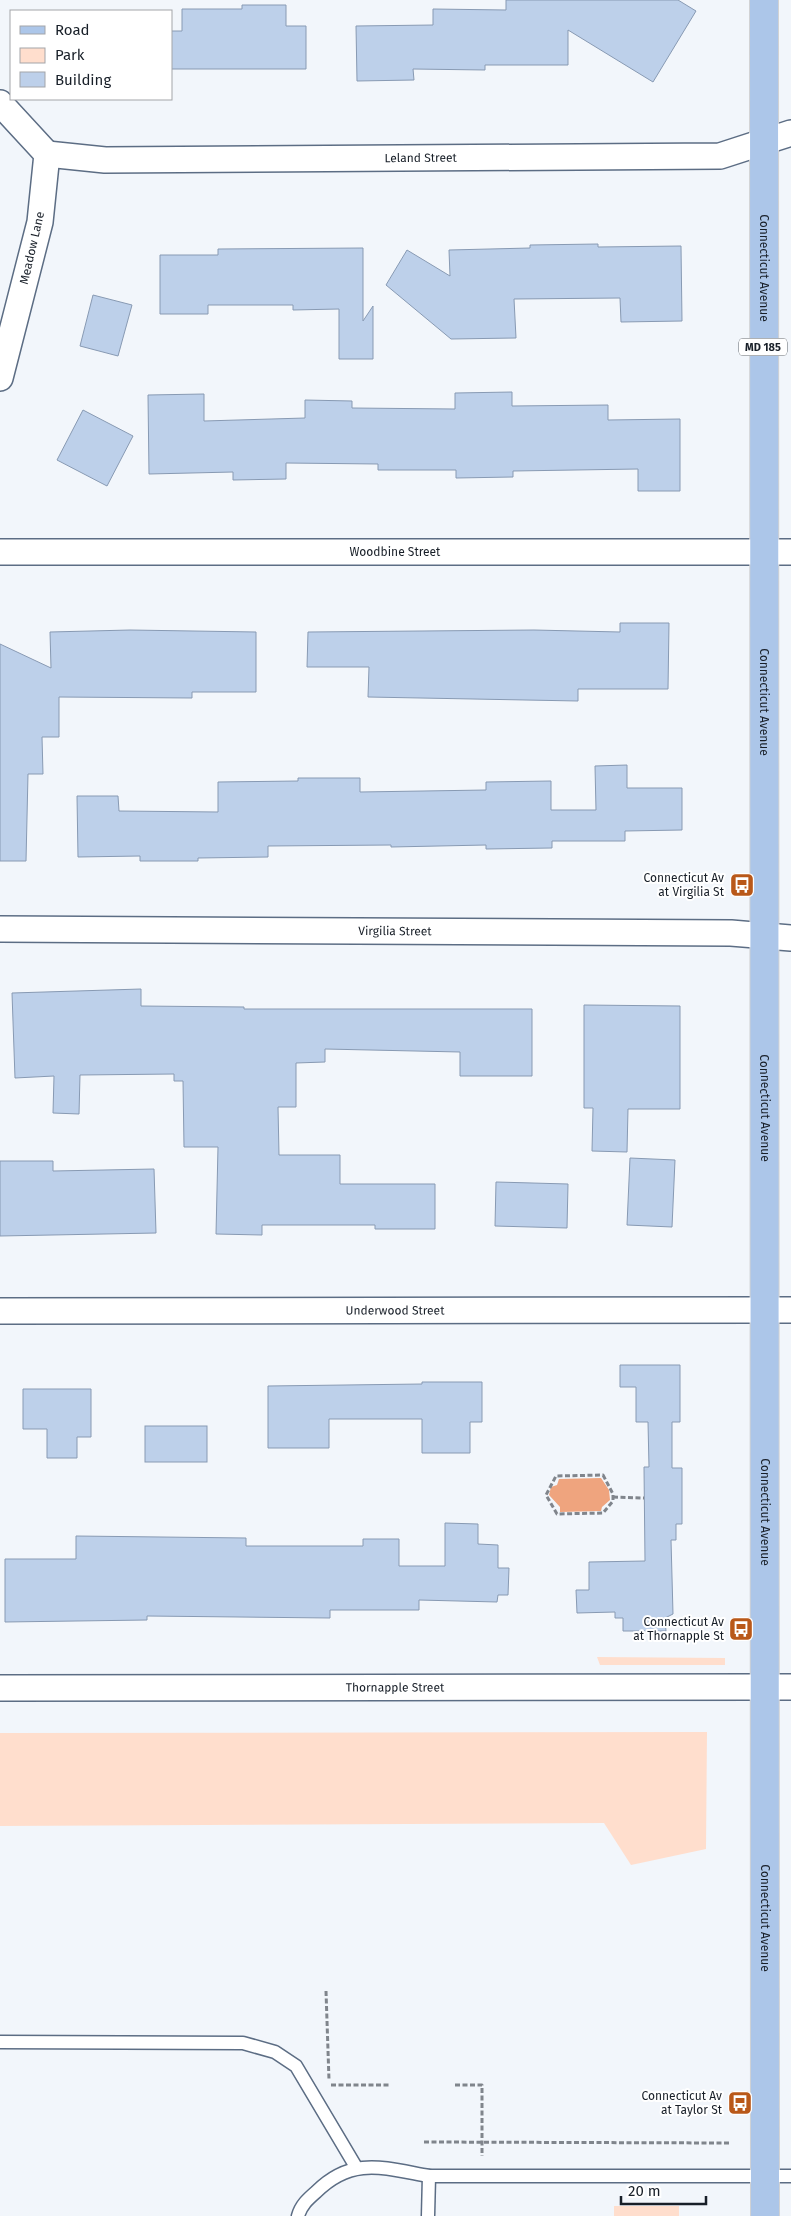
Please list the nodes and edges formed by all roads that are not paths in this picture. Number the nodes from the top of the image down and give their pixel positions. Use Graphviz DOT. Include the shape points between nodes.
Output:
graph roads {
  1 [pos="764,0"];
  2 [pos="0,103"];
  3 [pos="791,133"];
  4 [pos="764,141"];
  5 [pos="47,154"];
  6 [pos="0,378"];
  7 [pos="0,552"];
  8 [pos="763,552"];
  9 [pos="791,552"];
  10 [pos="0,929"];
  11 [pos="764,935"];
  12 [pos="791,938"];
  13 [pos="764,1310"];
  14 [pos="791,1310"];
  15 [pos="0,1311"];
  16 [pos="764,1687"];
  17 [pos="791,1687"];
  18 [pos="0,1688"];
  19 [pos="0,2042"];
  20 [pos="356,2167"];
  21 [pos="429,2176"];
  22 [pos="778,2176"];
  23 [pos="298,2216"];
  24 [pos="428,2216"];
  25 [pos="765,2216"];
  1 -- 4 [label="main road, Connecticut Avenue / MD 185"];
  2 -- 5 [label="street"];
  3 -- 4 [label="street, Leland Street"];
  4 -- 5 [label="street, Leland Street" via="720,156 105,160"];
  4 -- 8 [label="main road, Connecticut Avenue / MD 185"];
  5 -- 6 [label="street, Meadow Lane" via="40,222"];
  7 -- 8 [label="street, Woodbine Street"];
  8 -- 9 [label="street, Woodbine Street"];
  8 -- 11 [label="main road, Connecticut Avenue / MD 185"];
  10 -- 11 [label="street, Virgilia Street"];
  11 -- 12 [label="street, Virgilia Street"];
  11 -- 13 [label="main road, Connecticut Avenue / MD 185"];
  13 -- 14 [label="street, Underwood Street"];
  13 -- 15 [label="street, Underwood Street"];
  13 -- 16 [label="main road, Connecticut Avenue / MD 185"];
  16 -- 17 [label="street, Thornapple Street"];
  16 -- 18 [label="street, Thornapple Street"];
  16 -- 22 [label="main road, Connecticut Avenue / MD 185"];
  19 -- 20 [label="lane" via="244,2043 275,2052 296,2066"];
  20 -- 21 [label="lane" via="380,2167"];
  20 -- 23 [label="lane" via="329,2179 300,2207"];
  21 -- 22 [label="lane"];
  21 -- 24 [label="lane"];
  22 -- 25 [label="main road, Connecticut Avenue / MD 185"];
}
